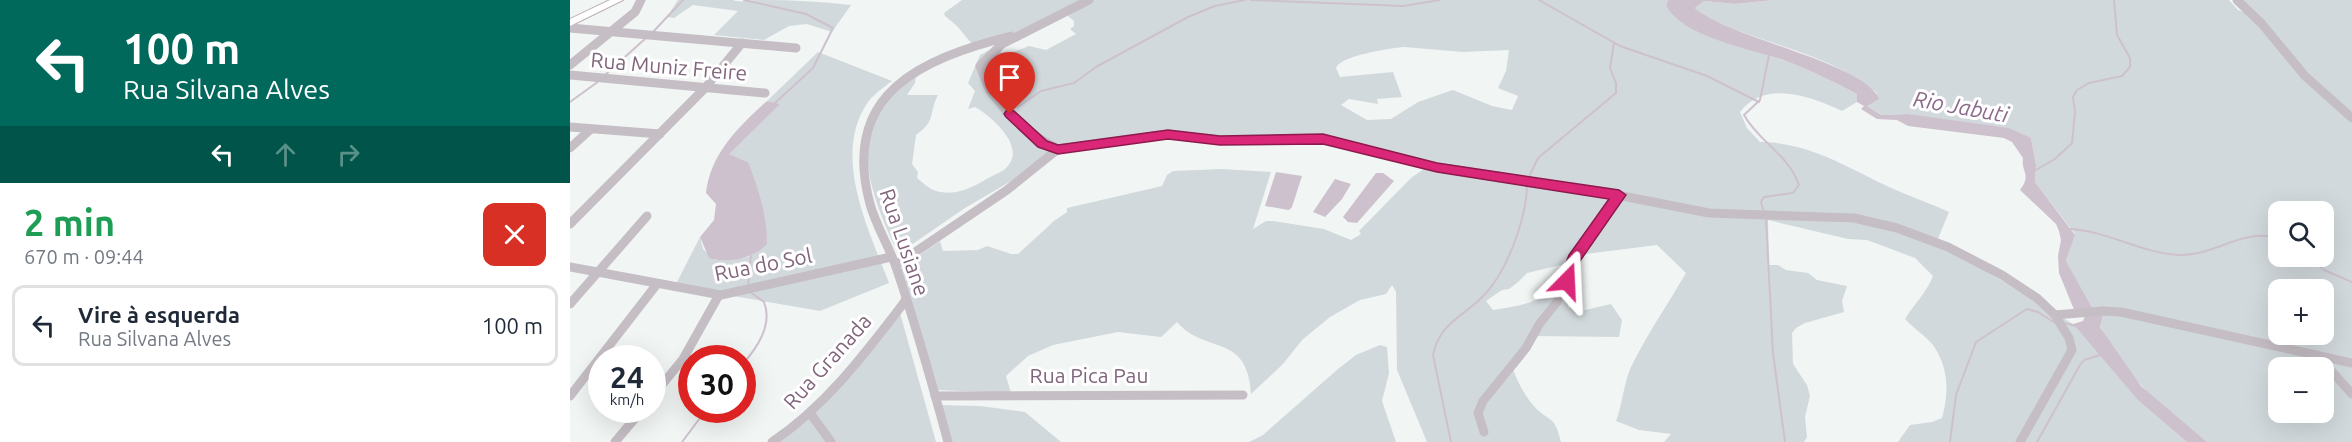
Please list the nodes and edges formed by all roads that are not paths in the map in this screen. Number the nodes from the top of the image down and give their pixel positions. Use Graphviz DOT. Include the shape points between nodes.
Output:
graph roads {
  1 [pos="618,0"];
  2 [pos="640,0"];
  3 [pos="1089,0"];
  4 [pos="2237,0"];
  5 [pos="573,20"];
  6 [pos="570,28"];
  7 [pos="613,32"];
  8 [pos="1019,34"];
  9 [pos="742,43"];
  10 [pos="796,48"];
  11 [pos="570,64"];
  12 [pos="570,75"];
  13 [pos="705,88"];
  14 [pos="765,93"];
  15 [pos="2352,118"];
  16 [pos="570,127"];
  17 [pos="591,129"];
  18 [pos="660,134"];
  19 [pos="570,148"];
  20 [pos="1058,149"];
  21 [pos="1619,195"];
  22 [pos="647,216"];
  23 [pos="570,224"];
  24 [pos="893,261"];
  25 [pos="570,267"];
  26 [pos="599,273"];
  27 [pos="657,284"];
  28 [pos="719,295"];
  29 [pos="906,300"];
  30 [pos="570,304"];
  31 [pos="2055,315"];
  32 [pos="2317,355"];
  33 [pos="2352,363"];
  34 [pos="666,379"];
  35 [pos="2352,394"];
  36 [pos="1243,395"];
  37 [pos="570,396"];
  38 [pos="935,396"];
  39 [pos="810,413"];
  40 [pos="631,423"];
  41 [pos="1484,432"];
  42 [pos="615,442"];
  43 [pos="772,442"];
  44 [pos="831,442"];
  45 [pos="948,442"];
  46 [pos="2020,442"];
  1 -- 5 [label="street"];
  2 -- 7 [label="street" via="635,12"];
  3 -- 8 [label="street"];
  4 -- 15 [label="street" via="2305,76"];
  6 -- 7 [label="street"];
  7 -- 9 [label="street"];
  7 -- 11 [label="street"];
  8 -- 20 [label="street" via="986,57 980,66 982,77 1019,123 1043,144"];
  8 -- 24 [label="street, Rua Lusiane" via="938,60 898,82 874,110 864,137 863,164 870,204"];
  9 -- 10 [label="street"];
  9 -- 13 [label="street"];
  12 -- 13 [label="street, Rua Muniz Freire"];
  13 -- 14 [label="street, Rua Muniz Freire"];
  13 -- 18 [label="street"];
  16 -- 17 [label="street"];
  17 -- 18 [label="street"];
  17 -- 19 [label="street"];
  18 -- 23 [label="street"];
  20 -- 21 [label="street" via="1168,134 1220,140 1323,139 1437,168"];
  20 -- 24 [label="street" via="1007,190"];
  21 -- 31 [label="street" via="1709,213 1837,216 1914,233 1991,268 2032,294"];
  21 -- 41 [label="street" via="1574,259 1557,302 1483,401 1479,413"];
  22 -- 26 [label="street"];
  24 -- 28 [label="street, Rua do Sol"];
  24 -- 29 [label="street, Rua Lusiane"];
  25 -- 26 [label="street, Rua do Sol"];
  26 -- 27 [label="street, Rua do Sol"];
  26 -- 30 [label="street"];
  27 -- 28 [label="street, Rua do Sol"];
  27 -- 37 [label="street"];
  28 -- 34 [label="street"];
  29 -- 38 [label="street, Rua Lusiane"];
  29 -- 39 [label="street, Rua Granada"];
  31 -- 32 [label="street" via="2114,311"];
  31 -- 46 [label="street" via="2072,350"];
  32 -- 33 [label="street"];
  32 -- 35 [label="street"];
  36 -- 38 [label="street, Rua Pica Pau"];
  38 -- 45 [label="street, Rua Lusiane"];
  39 -- 43 [label="street, Rua Granada"];
  39 -- 44 [label="street"];
  40 -- 42 [label="street"];
}
